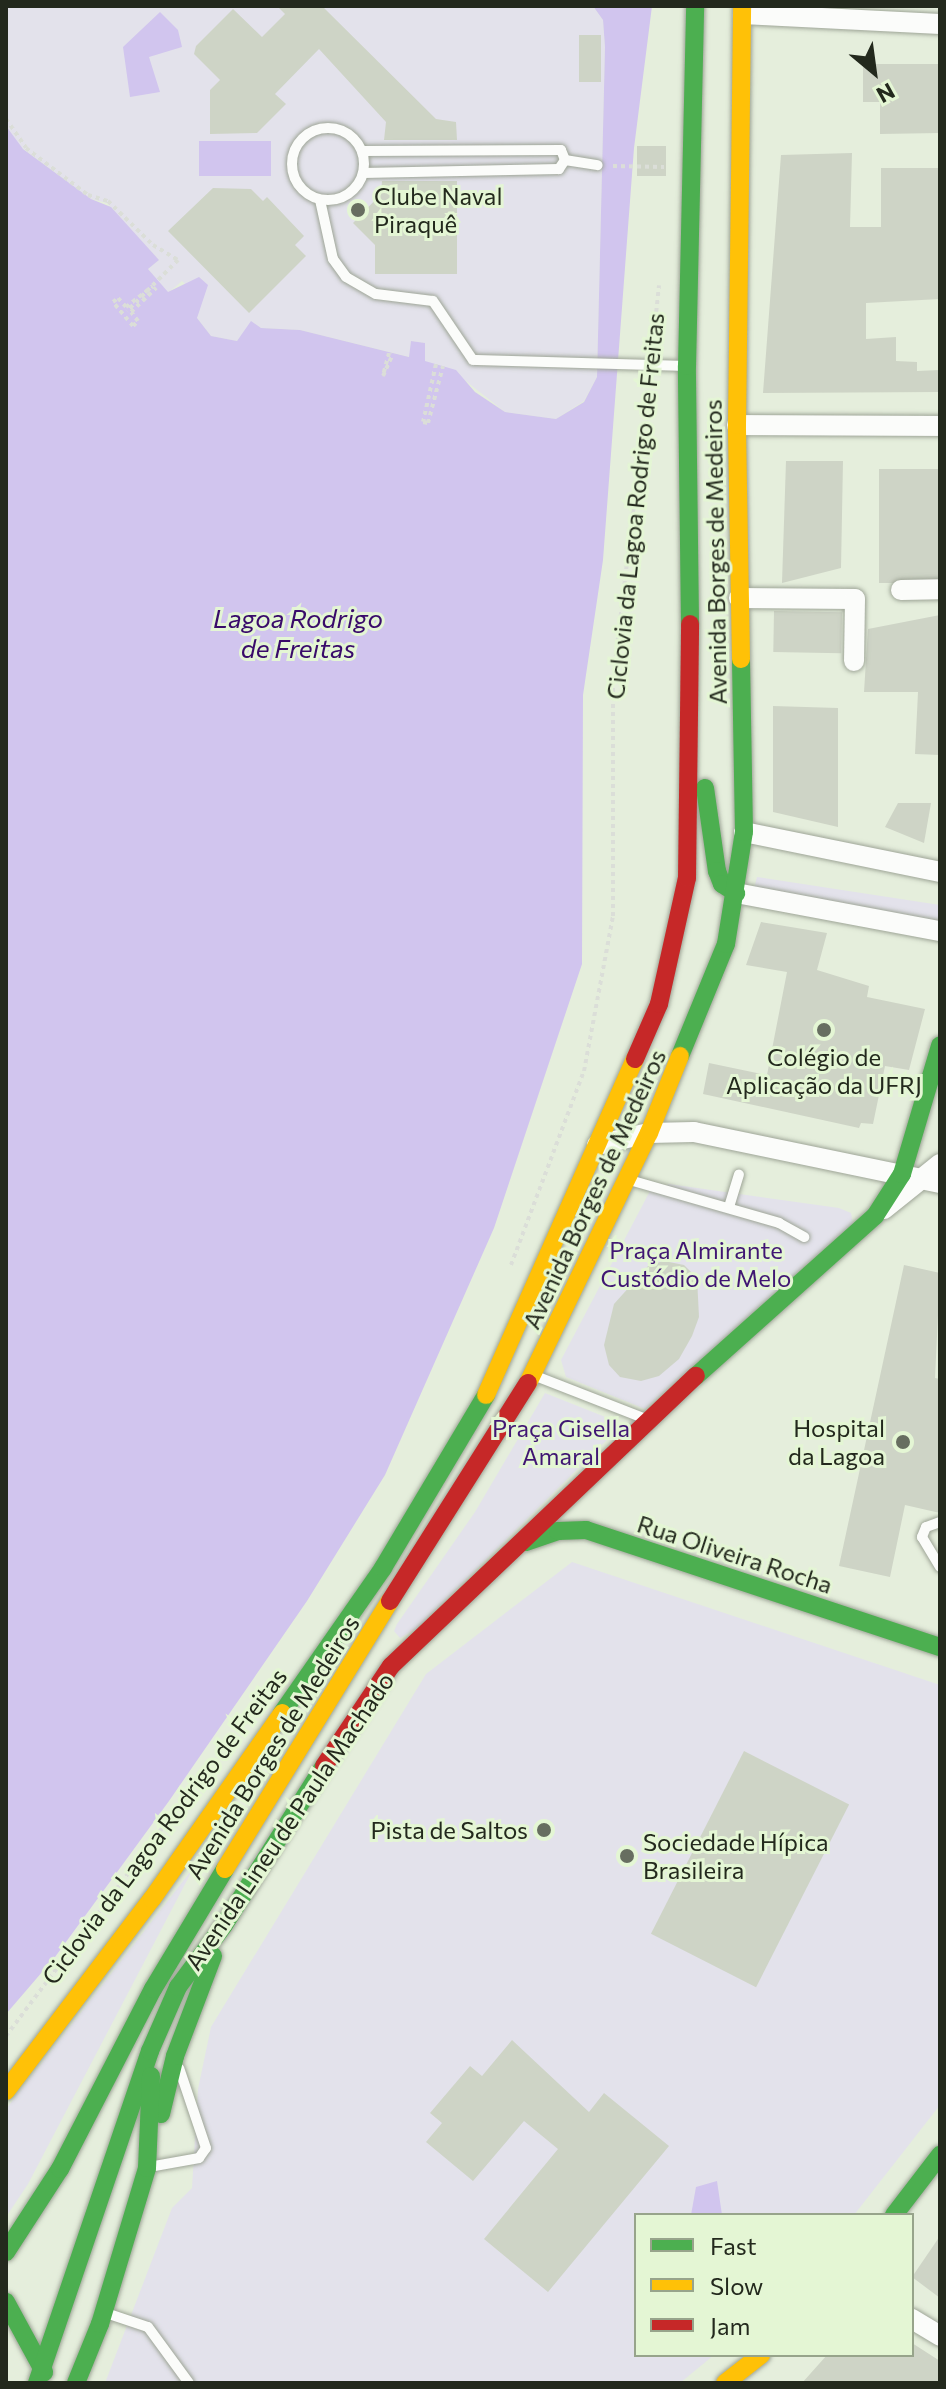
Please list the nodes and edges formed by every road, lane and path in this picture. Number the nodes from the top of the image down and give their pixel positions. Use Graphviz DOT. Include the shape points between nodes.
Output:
graph roads {
  1 [pos="695,6"];
  2 [pos="743,10"];
  3 [pos="940,24"];
  4 [pos="6,119"];
  5 [pos="512,150"];
  6 [pos="362,151"];
  7 [pos="429,151"];
  8 [pos="471,151"];
  9 [pos="565,160"];
  10 [pos="598,165"];
  11 [pos="668,167"];
  12 [pos="510,170"];
  13 [pos="469,171"];
  14 [pos="430,172"];
  15 [pos="363,173"];
  16 [pos="692,178"];
  17 [pos="320,200"];
  18 [pos="660,274"];
  19 [pos="160,282"];
  20 [pos="127,311"];
  21 [pos="708,321"];
  22 [pos="391,354"];
  23 [pos="436,364"];
  24 [pos="443,366"];
  25 [pos="651,366"];
  26 [pos="687,366"];
  27 [pos="715,409"];
  28 [pos="737,425"];
  29 [pos="940,426"];
  30 [pos="940,589"];
  31 [pos="901,590"];
  32 [pos="739,598"];
  33 [pos="854,661"];
  34 [pos="692,766"];
  35 [pos="744,832"];
  36 [pos="940,872"];
  37 [pos="736,893"];
  38 [pos="940,931"];
  39 [pos="940,1046"];
  40 [pos="649,1133"];
  41 [pos="597,1145"];
  42 [pos="940,1164"];
  43 [pos="739,1174"];
  44 [pos="902,1174"];
  45 [pos="627,1179"];
  46 [pos="932,1181"];
  47 [pos="729,1207"];
  48 [pos="875,1216"];
  49 [pos="804,1237"];
  50 [pos="506,1278"];
  51 [pos="532,1375"];
  52 [pos="648,1419"];
  53 [pos="603,1463"];
  54 [pos="588,1515"];
  55 [pos="940,1522"];
  56 [pos="515,1548"];
  57 [pos="940,1567"];
  58 [pos="940,1647"];
  59 [pos="208,1769"];
  60 [pos="224,1925"];
  61 [pos="153,1989"];
  62 [pos="6,2036"];
  63 [pos="150,2051"];
  64 [pos="175,2056"];
  65 [pos="6,2091"];
  66 [pos="940,2155"];
  67 [pos="147,2168"];
  68 [pos="896,2213"];
  69 [pos="6,2252"];
  70 [pos="6,2302"];
  71 [pos="104,2312"];
  72 [pos="914,2320"];
  73 [pos="940,2336"];
  74 [pos="758,2357"];
  75 [pos="40,2377"];
  76 [pos="76,2383"];
  77 [pos="189,2383"];
  78 [pos="725,2383"];
  1 -- 16 [label="main road, Avenida Borges de Medeiros"];
  2 -- 3 [label="street"];
  2 -- 28 [label="main road, Avenida Borges de Medeiros"];
  4 -- 20 [label="path" via="26,148 88,195 108,201 153,245 178,260"];
  5 -- 8 [label="lane"];
  5 -- 9 [label="lane" via="561,150"];
  5 -- 12 [label="lane"];
  6 -- 7 [label="lane"];
  6 -- 15 [label="lane"];
  6 -- 17 [label="lane" via="348,134 326,128 297,144 294,178"];
  7 -- 8 [label="lane"];
  7 -- 14 [label="lane"];
  8 -- 13 [label="lane"];
  9 -- 10 [label="lane"];
  9 -- 12 [label="lane" via="559,169"];
  10 -- 11 [label="path"];
  12 -- 13 [label="lane"];
  13 -- 14 [label="lane"];
  14 -- 15 [label="lane"];
  15 -- 17 [label="lane" via="342,198"];
  16 -- 21 [label="main road" via="705,243"];
  16 -- 26 [label="main road, Avenida Borges de Medeiros"];
  17 -- 25 [label="lane" via="333,259 346,277 376,294 433,301 466,356 484,364"];
  18 -- 25 [label="path, Ciclovia da Lagoa Rodrigo de Freitas"];
  19 -- 19 [label="path" via="131,312 138,321 133,326 113,302 118,298 126,307"];
  22 -- 22 [label="path" via="383,376"];
  23 -- 24 [label="path" via="423,422 428,423"];
  25 -- 26 [label="lane"];
  25 -- 50 [label="path, Ciclovia da Lagoa Rodrigo de Freitas" via="613,680 613,916 584,1071"];
  26 -- 34 [label="main road, Avenida Borges de Medeiros"];
  27 -- 28 [label="main road"];
  28 -- 29 [label="street"];
  28 -- 32 [label="main road, Avenida Borges de Medeiros"];
  30 -- 31 [label="street"];
  32 -- 33 [label="street" via="855,599"];
  32 -- 35 [label="main road, Avenida Borges de Medeiros"];
  34 -- 37 [label="main road" via="711,807 717,871 722,884"];
  34 -- 41 [label="main road, Avenida Borges de Medeiros" via="687,878 674,948 659,1004"];
  35 -- 36 [label="street"];
  35 -- 37 [label="main road, Avenida Borges de Medeiros"];
  37 -- 38 [label="street"];
  37 -- 40 [label="main road, Avenida Borges de Medeiros" via="726,944 704,1007"];
  39 -- 44 [label="main road, Avenida Lineu de Paula Machado"];
  40 -- 41 [label="street"];
  40 -- 44 [label="street" via="694,1132"];
  40 -- 45 [label="main road, Avenida Borges de Medeiros"];
  41 -- 65 [label="main road, Avenida Borges de Medeiros" via="483,1402 383,1568 152,1899"];
  42 -- 46 [label="street, Avenida Lineu de Paula Machado"];
  43 -- 47 [label="lane"];
  44 -- 46 [label="street"];
  44 -- 48 [label="main road, Avenida Lineu de Paula Machado"];
  45 -- 47 [label="lane"];
  45 -- 51 [label="main road, Avenida Borges de Medeiros"];
  46 -- 48 [label="street, Avenida Lineu de Paula Machado"];
  47 -- 49 [label="lane"];
  48 -- 52 [label="main road, Avenida Lineu de Paula Machado"];
  51 -- 52 [label="lane"];
  51 -- 61 [label="main road, Avenida Borges de Medeiros"];
  52 -- 53 [label="main road, Avenida Lineu de Paula Machado"];
  53 -- 54 [label="main road"];
  53 -- 56 [label="main road, Avenida Lineu de Paula Machado"];
  54 -- 56 [label="main road, Rua Oliveira Rocha"];
  54 -- 58 [label="main road, Rua Oliveira Rocha"];
  55 -- 57 [label="lane" via="926,1527 922,1537"];
  56 -- 60 [label="main road, Avenida Lineu de Paula Machado" via="391,1666"];
  59 -- 62 [label="path, Ciclovia da Lagoa Rodrigo de Freitas"];
  60 -- 63 [label="main road, Avenida Lineu de Paula Machado" via="178,1987"];
  60 -- 64 [label="main road"];
  61 -- 63 [label="main road"];
  61 -- 69 [label="main road, Avenida Borges de Medeiros" via="60,2169"];
  63 -- 67 [label="main road"];
  63 -- 75 [label="main road, Avenida Lineu de Paula Machado"];
  64 -- 67 [label="main road"];
  64 -- 67 [label="lane" via="206,2148 199,2158"];
  66 -- 68 [label="main road"];
  67 -- 71 [label="main road"];
  70 -- 75 [label="main road"];
  71 -- 76 [label="main road"];
  71 -- 77 [label="lane" via="148,2327"];
  72 -- 73 [label="street"];
  74 -- 78 [label="main road"];
}
